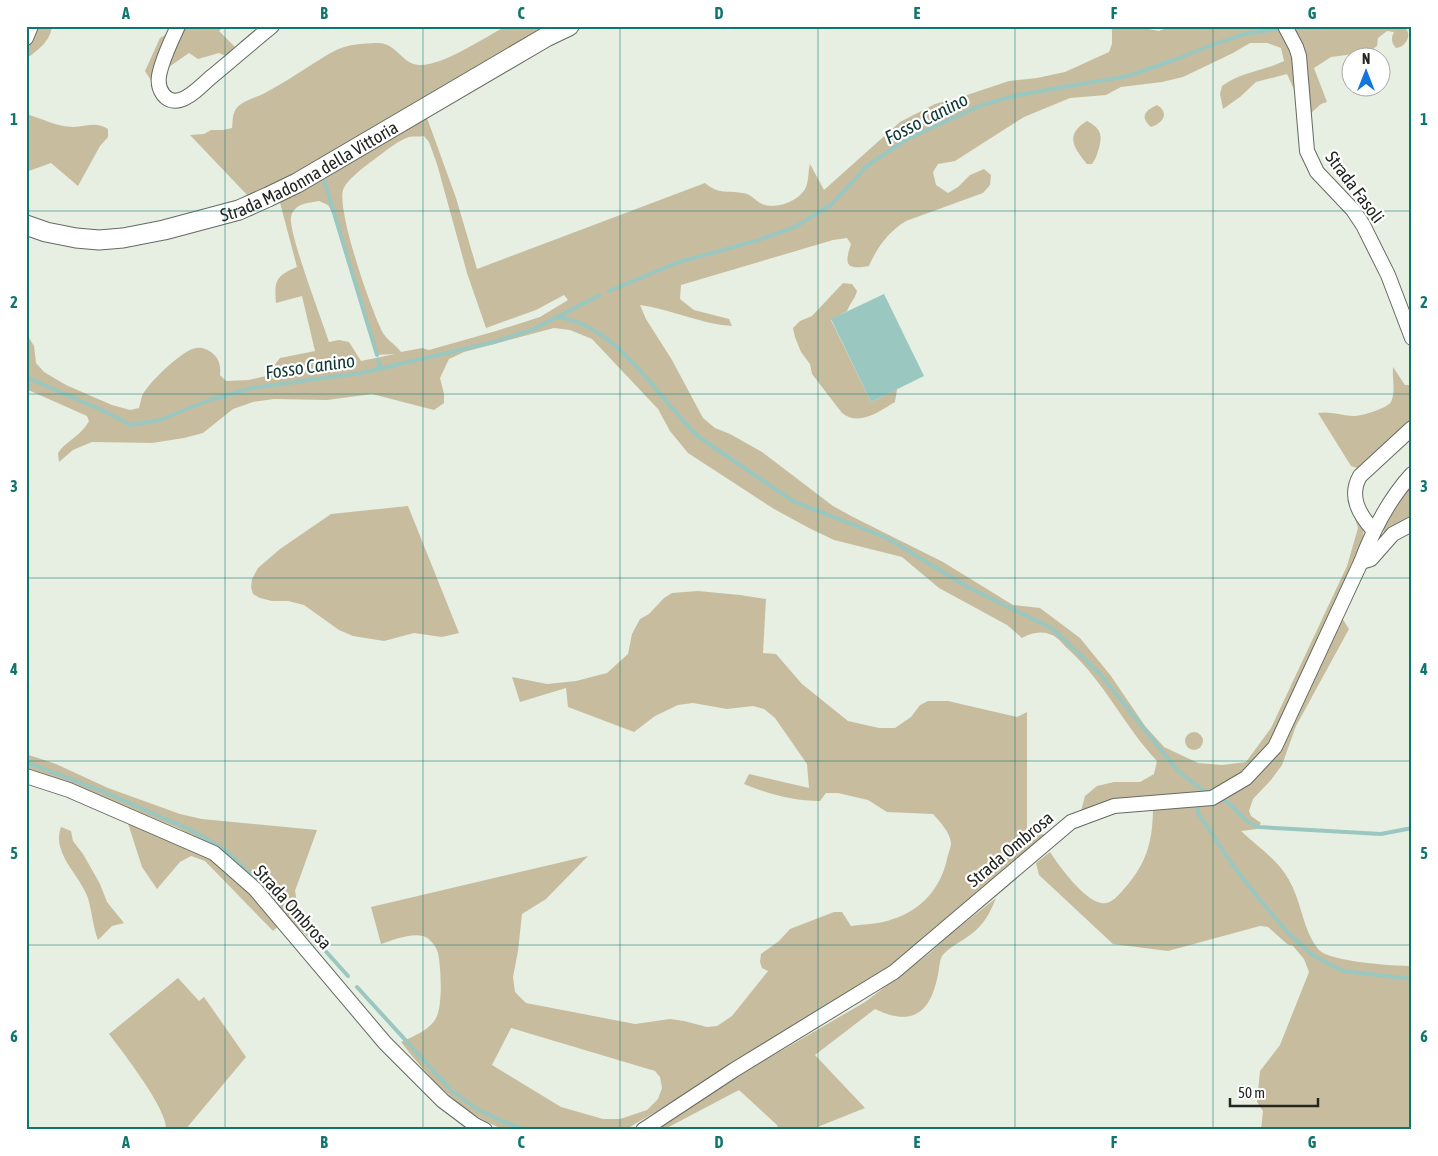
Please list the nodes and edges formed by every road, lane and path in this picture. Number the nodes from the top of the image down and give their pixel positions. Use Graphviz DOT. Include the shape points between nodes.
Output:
graph roads {
  1 [pos="31,26"];
  2 [pos="178,26"];
  3 [pos="272,26"];
  4 [pos="569,26"];
  5 [pos="1285,26"];
  6 [pos="26,38"];
  7 [pos="26,224"];
  8 [pos="1412,338"];
  9 [pos="1412,428"];
  10 [pos="1412,474"];
  11 [pos="1412,524"];
  12 [pos="1373,530"];
  13 [pos="1361,562"];
  14 [pos="26,776"];
  15 [pos="485,1130"];
  16 [pos="643,1130"];
  1 -- 6 [label="street"];
  2 -- 3 [label="street" via="158,84 166,99 174,101 195,91"];
  4 -- 7 [label="street, Strada Madonna della Vittoria" via="297,183 239,210 164,230 99,240 61,236"];
  5 -- 8 [label="street, Strada Fasoli" via="1298,56 1307,151 1317,172 1363,225 1388,275"];
  9 -- 12 [label="street" via="1357,482 1357,507"];
  10 -- 12 [label="street, Strada Ombrosa"];
  11 -- 13 [label="street" via="1393,534 1371,558"];
  12 -- 13 [label="street, Strada Ombrosa"];
  13 -- 16 [label="street, Strada Ombrosa" via="1275,748 1246,778 1212,798 1114,806 1071,822 894,972"];
  14 -- 15 [label="street, Strada Ombrosa" via="69,790 214,852 255,889 385,1043 444,1100"];
}
